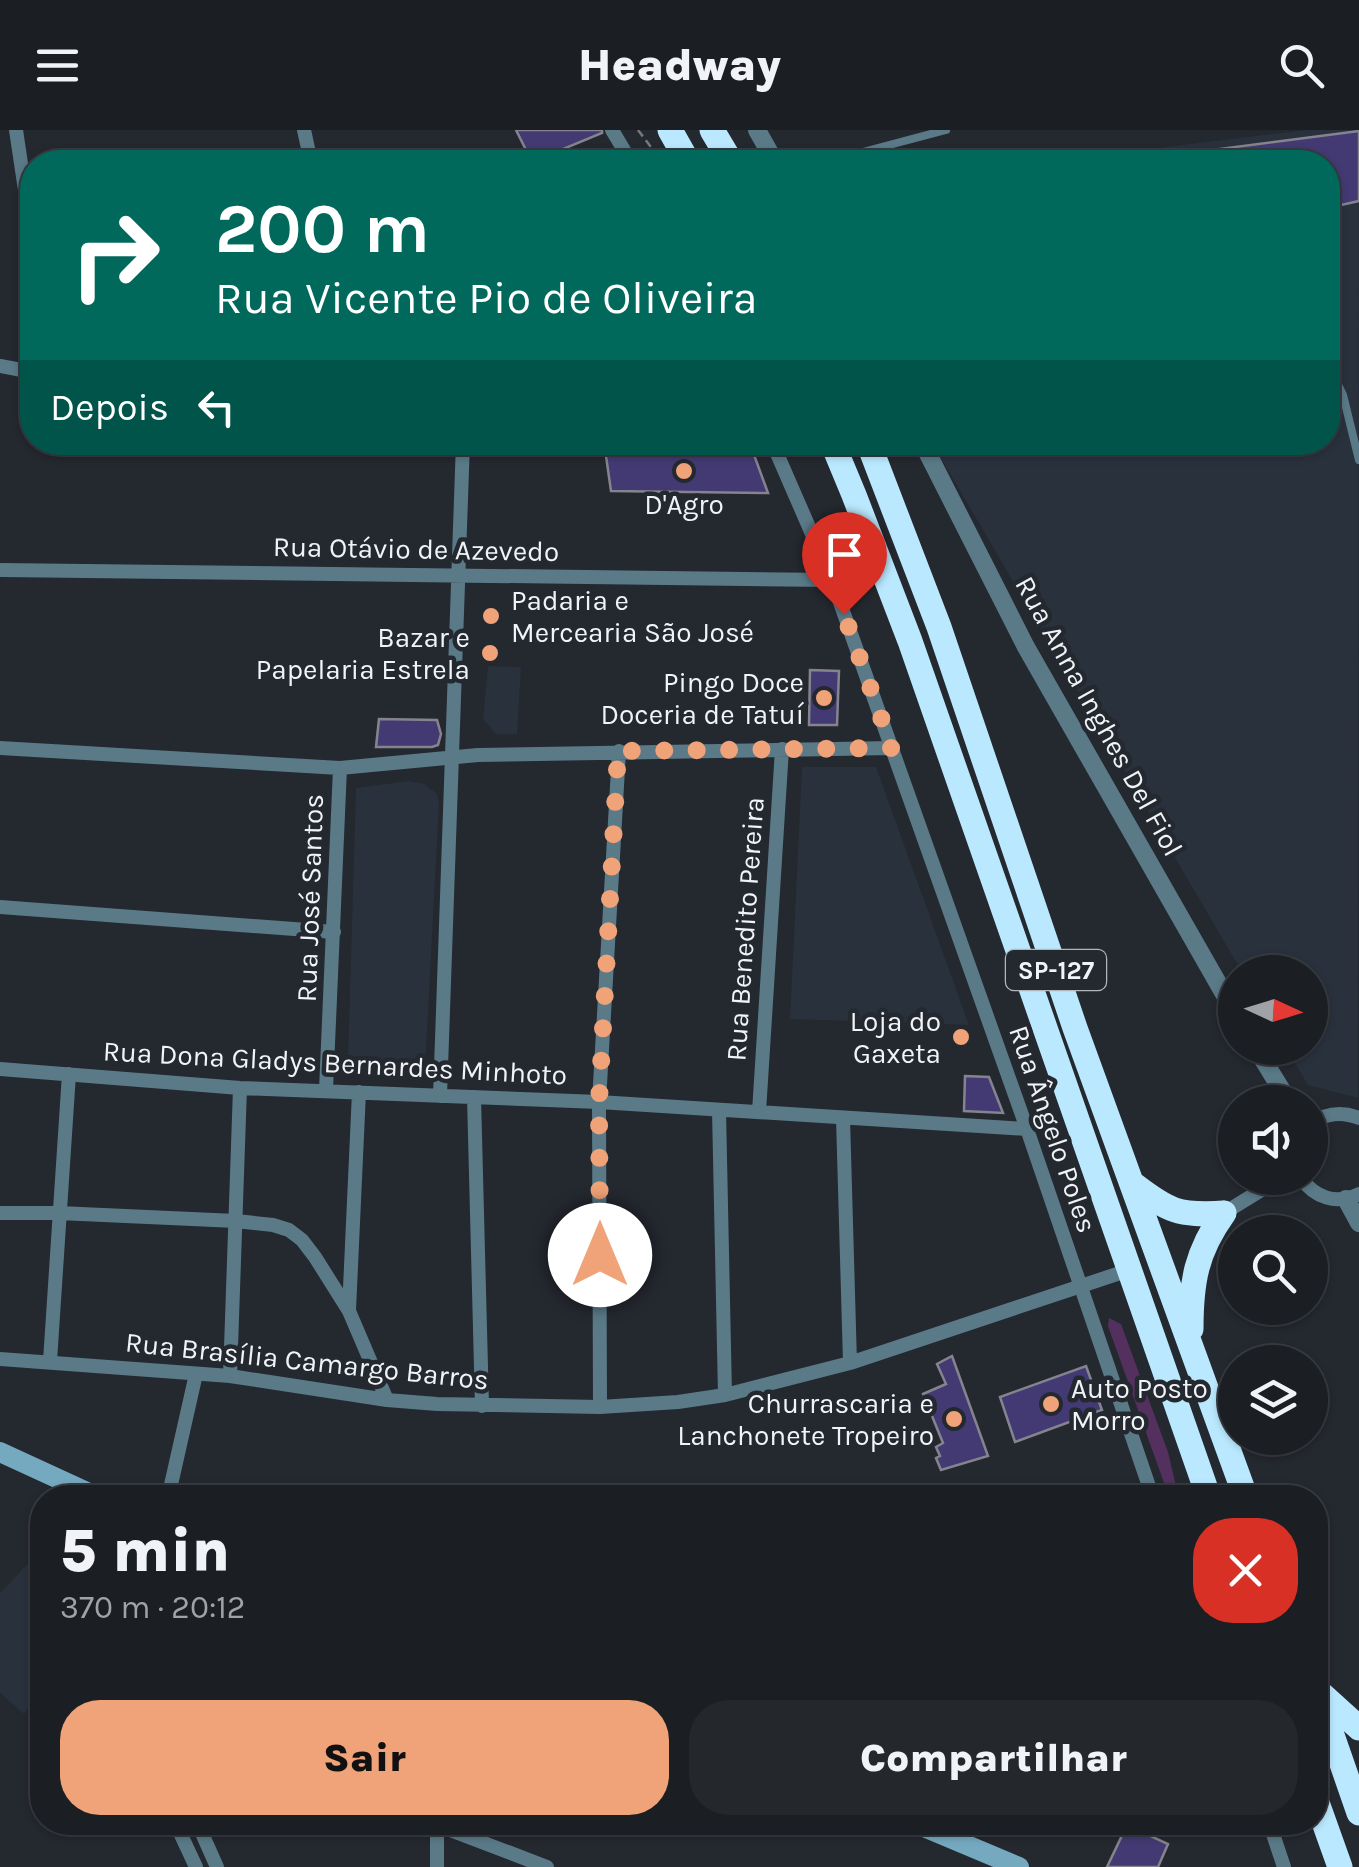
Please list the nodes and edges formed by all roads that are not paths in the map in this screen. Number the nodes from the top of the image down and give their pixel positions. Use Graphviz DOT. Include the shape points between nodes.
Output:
graph roads {
  1 [pos="16,130"];
  2 [pos="946,130"];
  3 [pos="870,150"];
  4 [pos="20,157"];
  5 [pos="1340,390"];
  6 [pos="463,455"];
  7 [pos="778,455"];
  8 [pos="837,455"];
  9 [pos="875,455"];
  10 [pos="929,455"];
  11 [pos="1359,460"];
  12 [pos="0,570"];
  13 [pos="458,574"];
  14 [pos="832,580"];
  15 [pos="0,748"];
  16 [pos="892,748"];
  17 [pos="782,750"];
  18 [pos="618,751"];
  19 [pos="452,757"];
  20 [pos="340,768"];
  21 [pos="0,906"];
  22 [pos="334,932"];
  23 [pos="1218,983"];
  24 [pos="0,1068"];
  25 [pos="68,1074"];
  26 [pos="240,1088"];
  27 [pos="326,1090"];
  28 [pos="358,1092"];
  29 [pos="440,1096"];
  30 [pos="474,1097"];
  31 [pos="599,1102"];
  32 [pos="719,1110"];
  33 [pos="759,1112"];
  34 [pos="1328,1115"];
  35 [pos="843,1118"];
  36 [pos="1359,1118"];
  37 [pos="1028,1129"];
  38 [pos="1131,1182"];
  39 [pos="1253,1195"];
  40 [pos="1319,1195"];
  41 [pos="1352,1197"];
  42 [pos="0,1213"];
  43 [pos="59,1213"];
  44 [pos="1224,1213"];
  45 [pos="236,1221"];
  46 [pos="1359,1222"];
  47 [pos="1129,1270"];
  48 [pos="1080,1286"];
  49 [pos="349,1311"];
  50 [pos="1192,1349"];
  51 [pos="0,1359"];
  52 [pos="50,1361"];
  53 [pos="850,1363"];
  54 [pos="196,1374"];
  55 [pos="230,1376"];
  56 [pos="725,1395"];
  57 [pos="387,1400"];
  58 [pos="482,1406"];
  59 [pos="600,1407"];
  60 [pos="0,1452"];
  61 [pos="72,1485"];
  62 [pos="171,1485"];
  63 [pos="1149,1485"];
  64 [pos="1204,1485"];
  65 [pos="1241,1485"];
  66 [pos="1328,1699"];
  67 [pos="1328,1723"];
  68 [pos="1359,1728"];
  69 [pos="1359,1813"];
  70 [pos="1328,1833"];
  71 [pos="181,1835"];
  72 [pos="203,1835"];
  73 [pos="437,1835"];
  74 [pos="465,1835"];
  75 [pos="938,1835"];
  76 [pos="1273,1835"];
  77 [pos="990,1861"];
  78 [pos="196,1867"];
  79 [pos="217,1867"];
  80 [pos="437,1867"];
  81 [pos="547,1867"];
  82 [pos="1019,1867"];
  83 [pos="1284,1867"];
  84 [pos="1340,1867"];
  1 -- 4 [label="street"];
  2 -- 3 [label="lane"];
  5 -- 11 [label="lane"];
  6 -- 13 [label="street"];
  7 -- 14 [label="street, Rua Ângelo Poles"];
  8 -- 47 [label="highway, SP-127" via="910,641"];
  9 -- 38 [label="highway, SP-127"];
  10 -- 23 [label="street, Rua Anna Inghes Del Fiol" via="1026,646"];
  12 -- 13 [label="street, Rua Otávio de Azevedo"];
  13 -- 14 [label="street, Rua Otávio de Azevedo"];
  13 -- 19 [label="street"];
  14 -- 16 [label="street, Rua Ângelo Poles"];
  15 -- 20 [label="street"];
  16 -- 17 [label="street"];
  16 -- 37 [label="street, Rua Ângelo Poles"];
  17 -- 18 [label="street"];
  17 -- 33 [label="street, Rua Benedito Pereira"];
  18 -- 19 [label="street"];
  18 -- 31 [label="street"];
  19 -- 20 [label="street"];
  19 -- 29 [label="street"];
  20 -- 22 [label="street, Rua José Santos"];
  21 -- 22 [label="street"];
  22 -- 27 [label="street, Rua José Santos"];
  24 -- 25 [label="street, Rua Dona Gladys Bernardes Minhoto"];
  25 -- 26 [label="street, Rua Dona Gladys Bernardes Minhoto"];
  25 -- 43 [label="street"];
  26 -- 27 [label="street, Rua Dona Gladys Bernardes Minhoto"];
  26 -- 45 [label="street"];
  27 -- 28 [label="street, Rua Dona Gladys Bernardes Minhoto"];
  28 -- 29 [label="street, Rua Dona Gladys Bernardes Minhoto"];
  28 -- 49 [label="street"];
  29 -- 30 [label="street, Rua Dona Gladys Bernardes Minhoto"];
  30 -- 31 [label="street, Rua Dona Gladys Bernardes Minhoto"];
  30 -- 58 [label="street"];
  31 -- 32 [label="street, Rua Dona Gladys Bernardes Minhoto"];
  31 -- 59 [label="street"];
  32 -- 33 [label="street, Rua Dona Gladys Bernardes Minhoto"];
  32 -- 56 [label="street"];
  33 -- 35 [label="street, Rua Dona Gladys Bernardes Minhoto"];
  34 -- 36 [label="street"];
  35 -- 37 [label="street, Rua Dona Gladys Bernardes Minhoto"];
  35 -- 53 [label="street"];
  37 -- 48 [label="street, Rua Ângelo Poles"];
  38 -- 44 [label="highway" via="1176,1212"];
  38 -- 50 [label="highway, SP-127"];
  39 -- 44 [label="street"];
  40 -- 41 [label="street"];
  41 -- 46 [label="street"];
  42 -- 43 [label="street"];
  43 -- 45 [label="street"];
  43 -- 52 [label="street"];
  44 -- 50 [label="highway" via="1194,1273"];
  45 -- 49 [label="street" via="273,1224 302,1240"];
  45 -- 55 [label="street"];
  47 -- 48 [label="street, Rua Brasília Camargo Barros"];
  47 -- 64 [label="highway, SP-127"];
  48 -- 53 [label="street, Rua Brasília Camargo Barros"];
  48 -- 63 [label="street, Rua Ângelo Poles"];
  49 -- 57 [label="street"];
  50 -- 65 [label="highway, SP-127"];
  51 -- 52 [label="street, Rua Brasília Camargo Barros"];
  52 -- 54 [label="street, Rua Brasília Camargo Barros"];
  53 -- 56 [label="street, Rua Brasília Camargo Barros"];
  54 -- 55 [label="street, Rua Brasília Camargo Barros"];
  54 -- 62 [label="street"];
  55 -- 57 [label="street, Rua Brasília Camargo Barros"];
  56 -- 59 [label="street, Rua Brasília Camargo Barros"];
  57 -- 58 [label="street, Rua Brasília Camargo Barros"];
  58 -- 59 [label="street, Rua Brasília Camargo Barros"];
  60 -- 61 [label="main road"];
  66 -- 68 [label="highway"];
  67 -- 69 [label="highway"];
  70 -- 84 [label="highway"];
  71 -- 78 [label="street"];
  72 -- 79 [label="street"];
  73 -- 80 [label="street"];
  74 -- 81 [label="street"];
  75 -- 77 [label="main road"];
  76 -- 83 [label="street"];
  77 -- 82 [label="main road"];
}
